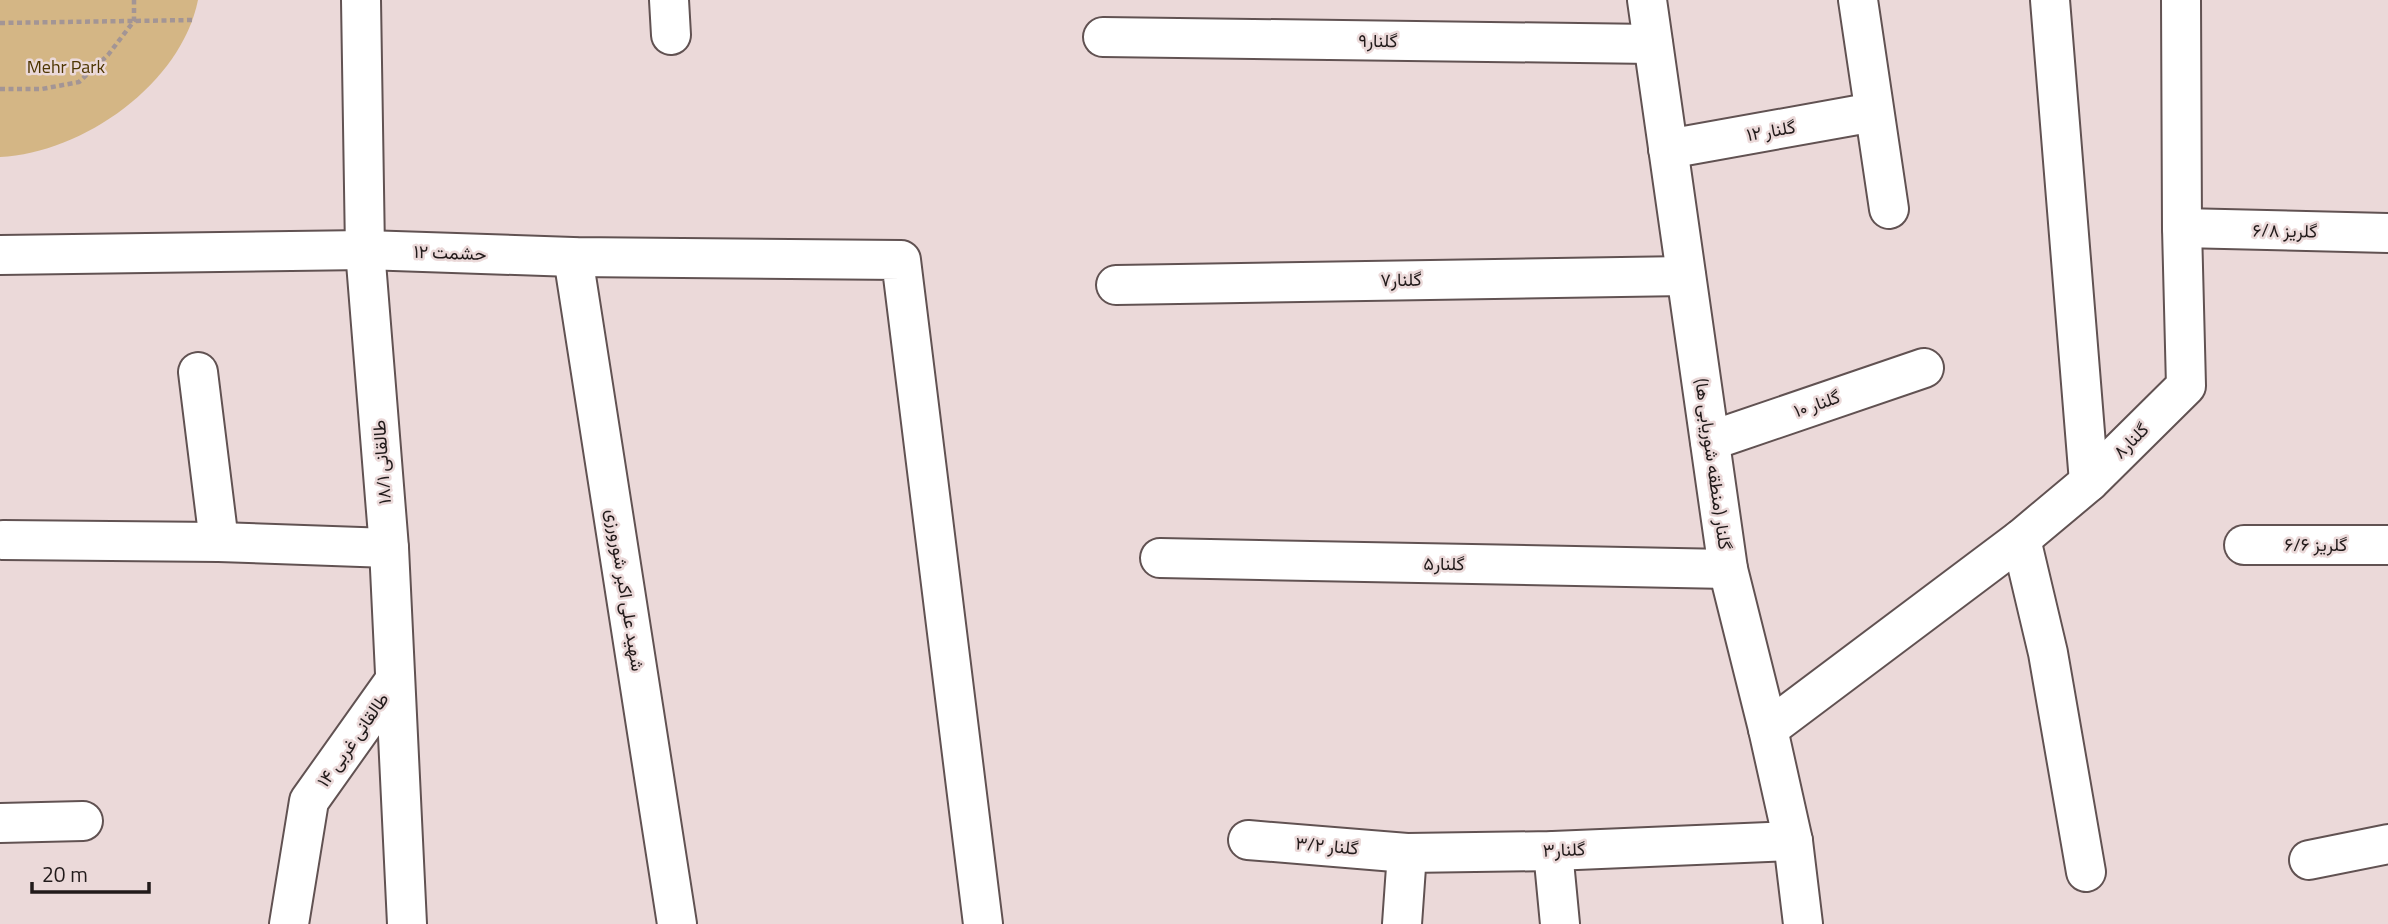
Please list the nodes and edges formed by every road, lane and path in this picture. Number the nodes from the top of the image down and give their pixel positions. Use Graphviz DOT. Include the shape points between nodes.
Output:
graph roads {
  1 [pos="134,0"];
  2 [pos="361,0"];
  3 [pos="1647,0"];
  4 [pos="1858,0"];
  5 [pos="2050,0"];
  6 [pos="2181,0"];
  7 [pos="194,20"];
  8 [pos="134,21"];
  9 [pos="0,23"];
  10 [pos="1103,37"];
  11 [pos="1653,44"];
  12 [pos="0,89"];
  13 [pos="1874,112"];
  14 [pos="1668,149"];
  15 [pos="1889,209"];
  16 [pos="2182,228"];
  17 [pos="2388,233"];
  18 [pos="365,250"];
  19 [pos="0,256"];
  20 [pos="573,257"];
  21 [pos="1686,276"];
  22 [pos="1116,285"];
  23 [pos="1924,368"];
  24 [pos="198,372"];
  25 [pos="1710,441"];
  26 [pos="2089,482"];
  27 [pos="2021,539"];
  28 [pos="3,540"];
  29 [pos="219,542"];
  30 [pos="2244,545"];
  31 [pos="2388,545"];
  32 [pos="389,548"];
  33 [pos="1160,558"];
  34 [pos="1728,569"];
  35 [pos="395,680"];
  36 [pos="1768,729"];
  37 [pos="83,821"];
  38 [pos="0,823"];
  39 [pos="1248,840"];
  40 [pos="1793,841"];
  41 [pos="2388,844"];
  42 [pos="1553,851"];
  43 [pos="1407,853"];
  44 [pos="2309,860"];
  45 [pos="2086,872"];
  46 [pos="289,924"];
  47 [pos="407,924"];
  48 [pos="677,924"];
  49 [pos="983,924"];
  50 [pos="1402,924"];
  51 [pos="1560,924"];
  52 [pos="1802,924"];
  1 -- 8 [label="path"];
  2 -- 18 [label="street, طالقانی ۱۸/۱"];
  3 -- 11 [label="street, گلنار (منطقه شوریابی ها)"];
  4 -- 13 [label="street"];
  5 -- 26 [label="street"];
  6 -- 16 [label="street, گلنار۸"];
  7 -- 8 [label="path"];
  8 -- 9 [label="path"];
  8 -- 12 [label="path" via="79,82 43,89"];
  10 -- 11 [label="street, گلنار۹"];
  11 -- 14 [label="street, گلنار (منطقه شوریابی ها)"];
  13 -- 14 [label="street, گلنار ۱۲"];
  13 -- 15 [label="street"];
  14 -- 21 [label="street, گلنار (منطقه شوریابی ها)"];
  16 -- 17 [label="street, گلریز ۶/۸"];
  16 -- 26 [label="street, گلنار۸" via="2186,386"];
  18 -- 19 [label="street, حشمت ۱۲"];
  18 -- 20 [label="street, حشمت ۱۲"];
  18 -- 32 [label="street, طالقانی ۱۸/۱"];
  20 -- 48 [label="street, شهید علی اکبر شورورزی"];
  20 -- 49 [label="street, حشمت ۱۲" via="901,260"];
  21 -- 22 [label="street, گلنار۷"];
  21 -- 25 [label="street, گلنار (منطقه شوریابی ها)"];
  23 -- 25 [label="street, گلنار ۱۰"];
  24 -- 29 [label="street"];
  25 -- 34 [label="street, گلنار (منطقه شوریابی ها)"];
  26 -- 27 [label="street, گلنار۸"];
  27 -- 36 [label="street, گلنار۸"];
  27 -- 45 [label="street" via="2048,653"];
  28 -- 29 [label="street"];
  29 -- 32 [label="street"];
  30 -- 31 [label="street, گلریز ۶/۶"];
  32 -- 35 [label="street, طالقانی ۱۸/۱"];
  33 -- 34 [label="street, گلنار۵"];
  34 -- 36 [label="street, گلنار (منطقه شوریابی ها)"];
  35 -- 46 [label="street, طالقانی غربی ۱۴" via="310,801"];
  35 -- 47 [label="street, طالقانی ۱۸/۱"];
  36 -- 40 [label="street, گلنار (منطقه شوریابی ها)"];
  37 -- 38 [label="street"];
  39 -- 43 [label="street, گلنار ۳/۲"];
  40 -- 42 [label="street, گلنار۳"];
  40 -- 52 [label="street, گلنار (منطقه شوریابی ها)"];
  41 -- 44 [label="street"];
  42 -- 43 [label="street, گلنار۳"];
  42 -- 51 [label="street"];
  43 -- 50 [label="street"];
}
